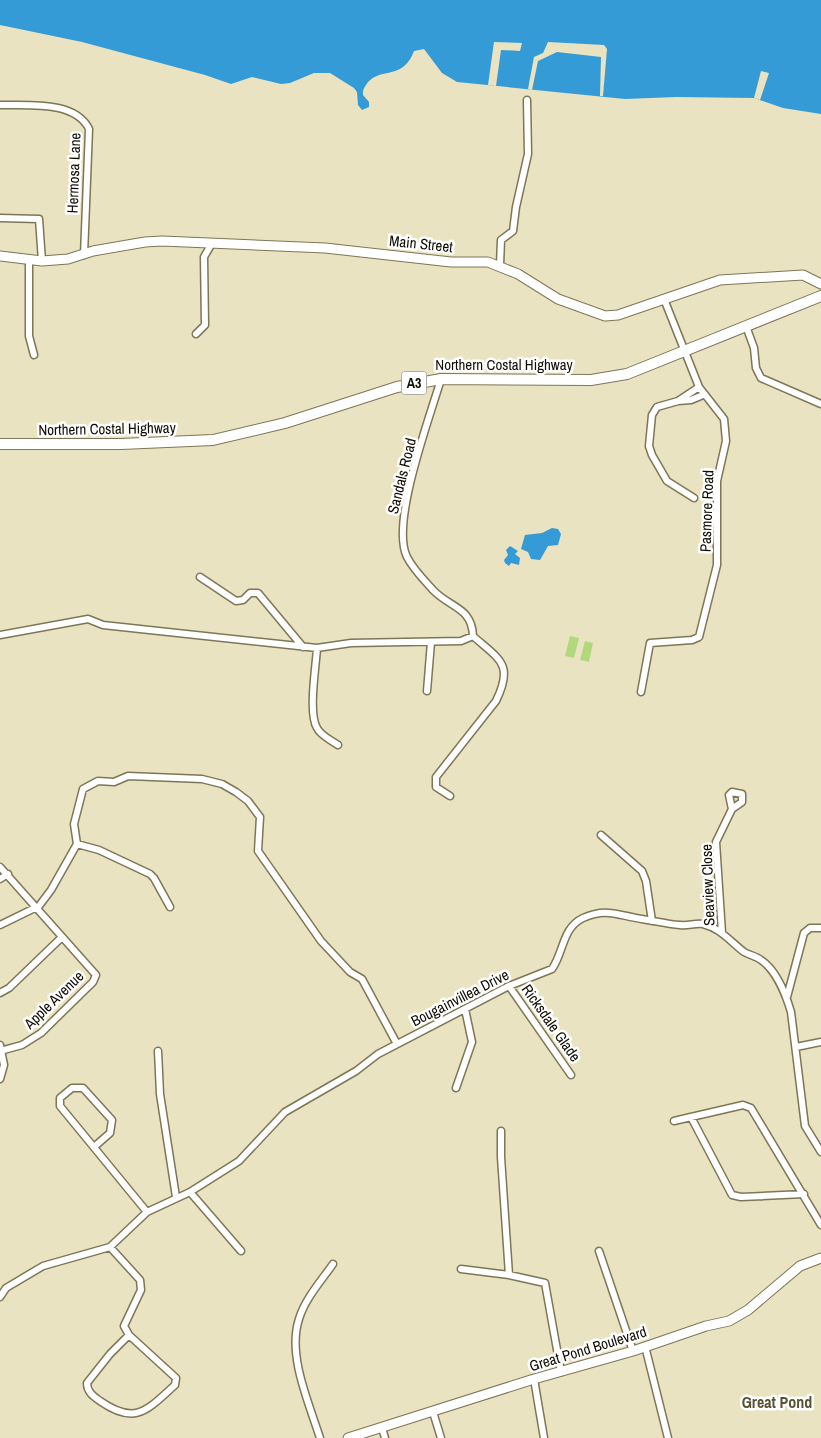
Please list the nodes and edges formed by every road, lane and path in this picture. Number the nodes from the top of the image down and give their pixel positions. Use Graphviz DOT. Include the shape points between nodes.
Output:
graph roads {
  1 [pos="527,100"];
  2 [pos="0,106"];
  3 [pos="0,218"];
  4 [pos="211,245"];
  5 [pos="84,255"];
  6 [pos="0,256"];
  7 [pos="29,260"];
  8 [pos="42,261"];
  9 [pos="500,265"];
  10 [pos="821,284"];
  11 [pos="821,296"];
  12 [pos="664,300"];
  13 [pos="746,326"];
  14 [pos="196,334"];
  15 [pos="685,350"];
  16 [pos="34,356"];
  17 [pos="441,379"];
  18 [pos="699,387"];
  19 [pos="703,395"];
  20 [pos="678,401"];
  21 [pos="821,404"];
  22 [pos="0,444"];
  23 [pos="694,498"];
  24 [pos="200,577"];
  25 [pos="0,634"];
  26 [pos="474,636"];
  27 [pos="431,642"];
  28 [pos="303,647"];
  29 [pos="318,648"];
  30 [pos="427,691"];
  31 [pos="640,692"];
  32 [pos="338,745"];
  33 [pos="450,796"];
  34 [pos="732,809"];
  35 [pos="601,835"];
  36 [pos="77,844"];
  37 [pos="0,866"];
  38 [pos="8,874"];
  39 [pos="0,878"];
  40 [pos="36,907"];
  41 [pos="170,907"];
  42 [pos="652,921"];
  43 [pos="0,925"];
  44 [pos="821,928"];
  45 [pos="722,933"];
  46 [pos="62,938"];
  47 [pos="509,986"];
  48 [pos="0,993"];
  49 [pos="787,997"];
  50 [pos="465,1009"];
  51 [pos="821,1042"];
  52 [pos="397,1044"];
  53 [pos="796,1047"];
  54 [pos="1,1049"];
  55 [pos="158,1051"];
  56 [pos="571,1075"];
  57 [pos="0,1079"];
  58 [pos="456,1088"];
  59 [pos="691,1117"];
  60 [pos="674,1121"];
  61 [pos="501,1131"];
  62 [pos="94,1147"];
  63 [pos="821,1152"];
  64 [pos="190,1192"];
  65 [pos="804,1194"];
  66 [pos="176,1197"];
  67 [pos="147,1212"];
  68 [pos="821,1225"];
  69 [pos="110,1247"];
  70 [pos="241,1251"];
  71 [pos="599,1251"];
  72 [pos="821,1258"];
  73 [pos="333,1264"];
  74 [pos="462,1269"];
  75 [pos="509,1275"];
  76 [pos="0,1297"];
  77 [pos="128,1335"];
  78 [pos="645,1346"];
  79 [pos="633,1351"];
  80 [pos="561,1372"];
  81 [pos="534,1379"];
  82 [pos="434,1412"];
  83 [pos="382,1428"];
  84 [pos="320,1438"];
  85 [pos="348,1438"];
  86 [pos="385,1438"];
  87 [pos="441,1438"];
  88 [pos="544,1438"];
  89 [pos="668,1438"];
  1 -- 9 [label="street" via="528,154 513,231 501,240"];
  2 -- 5 [label="street, Hermosa Lane" via="50,107 73,113 85,121 89,129"];
  3 -- 8 [label="street" via="39,218"];
  4 -- 5 [label="street, Main Street" via="145,242"];
  4 -- 9 [label="street, Main Street" via="325,248"];
  4 -- 14 [label="street" via="204,257 205,325"];
  5 -- 8 [label="street, Main Street"];
  6 -- 7 [label="street, Main Street"];
  7 -- 8 [label="street, Main Street"];
  7 -- 16 [label="street" via="29,336"];
  9 -- 12 [label="street, Main Street" via="558,299 605,316"];
  10 -- 12 [label="street, Main Street" via="803,275 733,278"];
  11 -- 13 [label="main road, Northern Costal Highway / A3"];
  12 -- 15 [label="street, Pasmore Road"];
  13 -- 15 [label="main road, Northern Costal Highway / A3"];
  13 -- 21 [label="street" via="761,378"];
  15 -- 17 [label="main road, Northern Costal Highway / A3" via="627,374 592,380"];
  15 -- 18 [label="street, Pasmore Road"];
  17 -- 22 [label="main road, Northern Costal Highway / A3" via="397,387 285,423 213,440"];
  17 -- 26 [label="street, Sandals Road" via="407,500 403,539 407,556 422,578 440,597 467,614 473,624"];
  18 -- 19 [label="street, Pasmore Road"];
  18 -- 20 [label="street"];
  19 -- 20 [label="street"];
  19 -- 31 [label="street, Pasmore Road" via="724,419 726,441 717,481 717,565 699,637 650,642"];
  20 -- 23 [label="street" via="657,407 652,414 649,446 666,481"];
  24 -- 28 [label="street" via="236,601 243,600 250,593 258,593"];
  25 -- 28 [label="street" via="88,619 103,625"];
  26 -- 27 [label="street" via="461,641"];
  26 -- 33 [label="street" via="500,660 505,670 504,679 496,701 436,777 436,788"];
  27 -- 29 [label="street"];
  27 -- 30 [label="street"];
  28 -- 29 [label="street"];
  29 -- 32 [label="street" via="313,711 315,726"];
  34 -- 45 [label="street, Seaview Close" via="716,842"];
  35 -- 42 [label="street" via="642,871"];
  36 -- 40 [label="street" via="51,890"];
  36 -- 41 [label="street" via="150,874"];
  36 -- 52 [label="street" via="74,824 77,805 83,789 98,781 114,782 128,776 179,777 222,784 236,792 260,816 258,851 321,941 350,972 362,979"];
  37 -- 38 [label="street"];
  38 -- 39 [label="street"];
  38 -- 40 [label="street"];
  40 -- 43 [label="street"];
  40 -- 46 [label="street"];
  42 -- 45 [label="street, Bougainvillea Drive" via="704,924"];
  42 -- 47 [label="street, Bougainvillea Drive" via="614,912 601,912 581,919 567,933 552,968"];
  44 -- 49 [label="street" via="810,928 804,933"];
  45 -- 49 [label="street, Bougainvillea Drive" via="769,966"];
  46 -- 48 [label="street"];
  46 -- 54 [label="street, Apple Avenue" via="96,975 93,982 41,1033 22,1045"];
  47 -- 50 [label="street, Bougainvillea Drive"];
  47 -- 56 [label="street, Ricksdale Glade"];
  49 -- 53 [label="street, Bougainvillea Drive"];
  50 -- 52 [label="street, Bougainvillea Drive"];
  50 -- 58 [label="street" via="472,1042"];
  51 -- 53 [label="street"];
  52 -- 64 [label="street, Bougainvillea Drive" via="285,1112 239,1161"];
  53 -- 63 [label="street, Bougainvillea Drive" via="805,1126"];
  54 -- 57 [label="street" via="4,1065"];
  55 -- 66 [label="street" via="160,1094"];
  59 -- 60 [label="street"];
  59 -- 65 [label="street" via="732,1195 741,1198"];
  59 -- 65 [label="street" via="743,1105 751,1108"];
  61 -- 75 [label="street"];
  62 -- 62 [label="street" via="60,1106 60,1098 72,1088 83,1088 112,1120 110,1133"];
  62 -- 67 [label="street"];
  64 -- 66 [label="street, Bougainvillea Drive"];
  64 -- 70 [label="street"];
  65 -- 68 [label="street"];
  66 -- 67 [label="street, Bougainvillea Drive"];
  67 -- 69 [label="street, Bougainvillea Drive"];
  69 -- 76 [label="street, Bougainvillea Drive" via="43,1266 12,1284"];
  69 -- 77 [label="street" via="140,1280 141,1290 124,1326"];
  71 -- 79 [label="street"];
  72 -- 78 [label="street, Great Pond Boulevard" via="800,1266 739,1316"];
  73 -- 84 [label="street" via="307,1301 298,1320 294,1346"];
  74 -- 75 [label="street"];
  75 -- 80 [label="street" via="545,1282"];
  77 -- 77 [label="street" via="87,1383 87,1389 92,1396 117,1411 136,1414 147,1411 175,1384 176,1378"];
  78 -- 79 [label="street, Great Pond Boulevard"];
  78 -- 89 [label="street"];
  79 -- 80 [label="street, Great Pond Boulevard"];
  80 -- 81 [label="street, Great Pond Boulevard"];
  81 -- 82 [label="street, Great Pond Boulevard"];
  81 -- 88 [label="street"];
  82 -- 83 [label="street, Great Pond Boulevard"];
  82 -- 87 [label="street"];
  83 -- 85 [label="street, Great Pond Boulevard"];
  83 -- 86 [label="street"];
}
